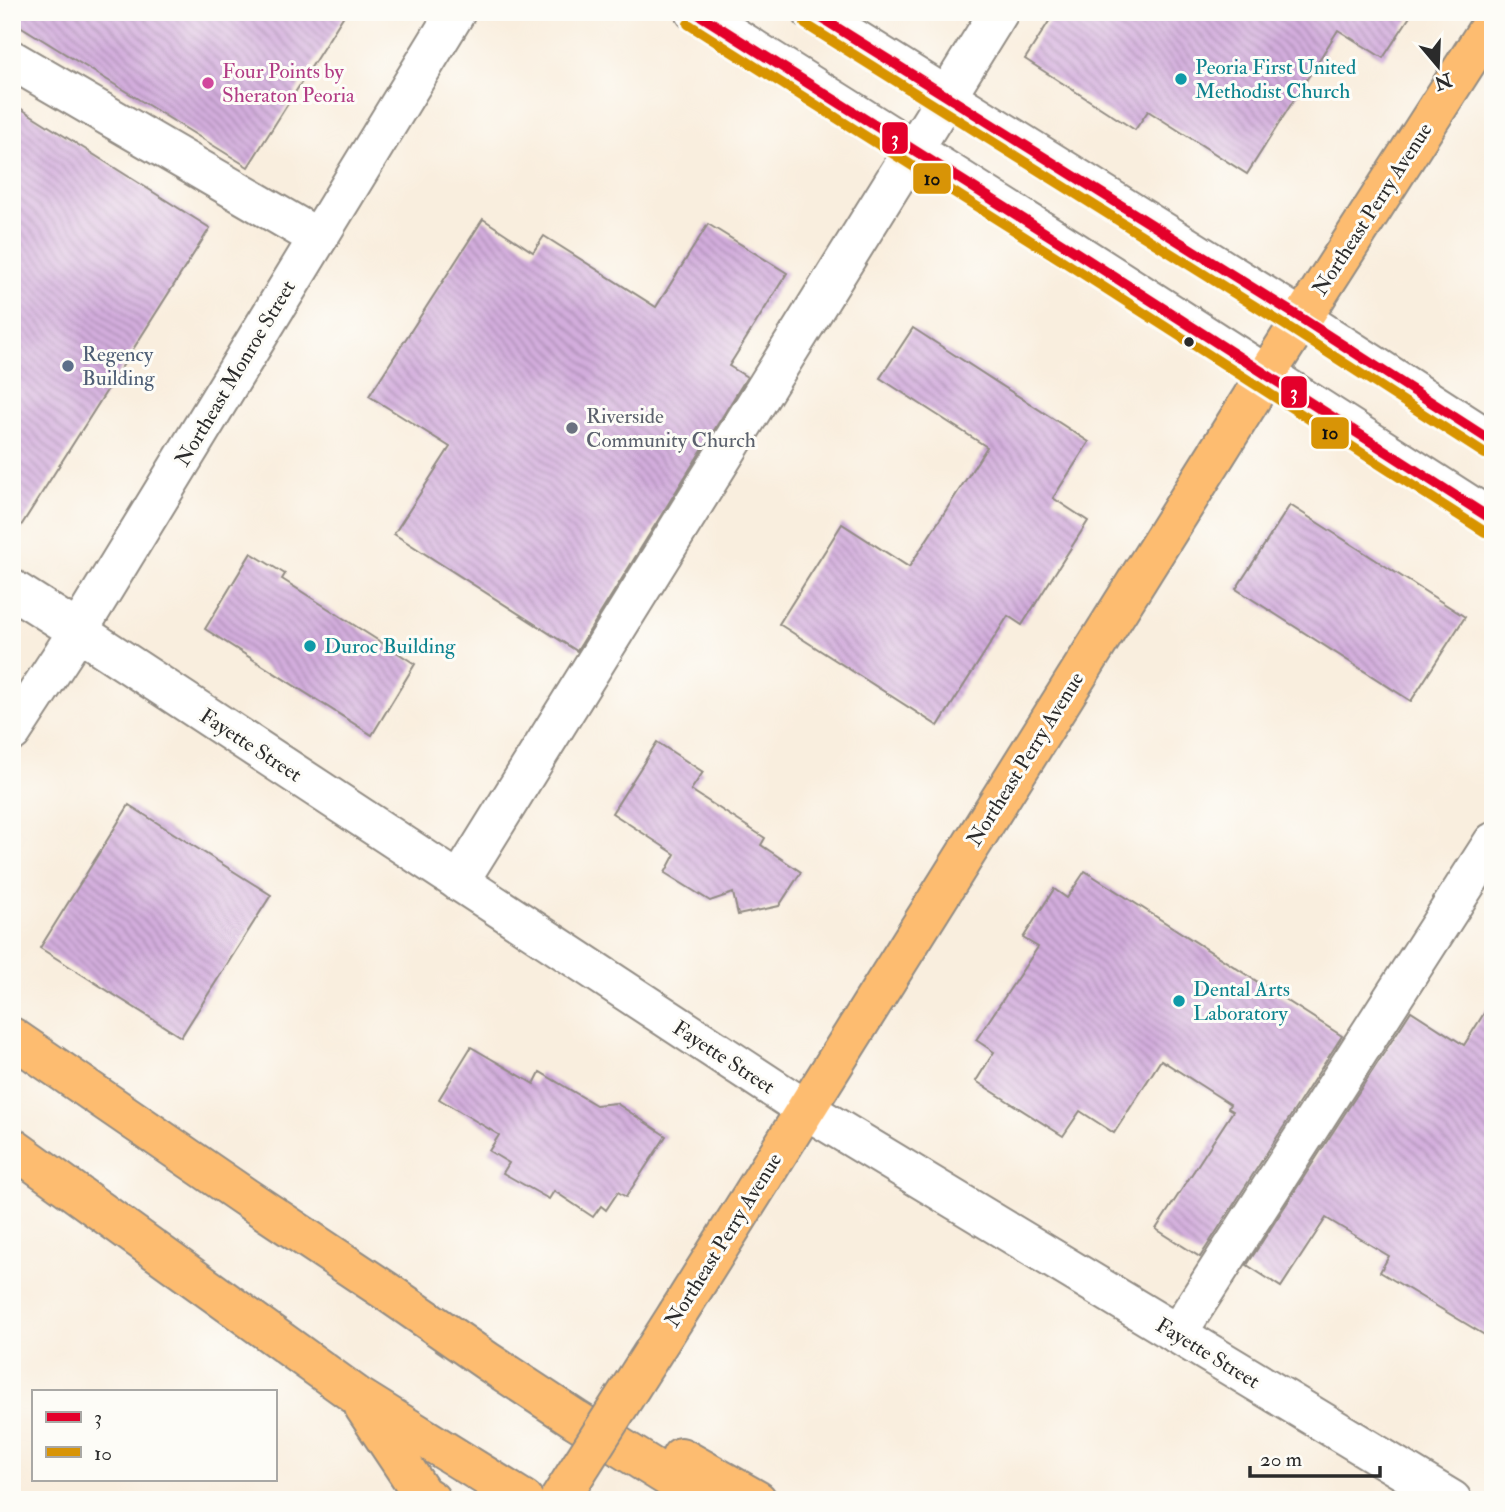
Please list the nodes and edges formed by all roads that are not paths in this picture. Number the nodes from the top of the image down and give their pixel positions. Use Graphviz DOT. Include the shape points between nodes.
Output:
graph roads {
  1 [pos="456,12"];
  2 [pos="695,12"];
  3 [pos="812,12"];
  4 [pos="999,12"];
  5 [pos="1493,21"];
  6 [pos="12,60"];
  7 [pos="947,97"];
  8 [pos="913,151"];
  9 [pos="318,237"];
  10 [pos="1301,318"];
  11 [pos="1266,375"];
  12 [pos="1493,442"];
  13 [pos="1493,520"];
  14 [pos="12,589"];
  15 [pos="78,631"];
  16 [pos="12,732"];
  17 [pos="1493,842"];
  18 [pos="459,882"];
  19 [pos="12,1037"];
  20 [pos="805,1109"];
  21 [pos="12,1147"];
  22 [pos="360,1274"];
  23 [pos="1177,1334"];
  24 [pos="357,1396"];
  25 [pos="431,1500"];
  26 [pos="524,1500"];
  27 [pos="559,1500"];
  28 [pos="705,1500"];
  29 [pos="757,1500"];
  30 [pos="1452,1500"];
  1 -- 9 [label="street, Northeast Monroe Street"];
  2 -- 8 [label="street"];
  3 -- 7 [label="street"];
  4 -- 7 [label="street"];
  5 -- 10 [label="main road, Northeast Perry Avenue"];
  6 -- 9 [label="street"];
  7 -- 8 [label="street"];
  7 -- 10 [label="street"];
  8 -- 11 [label="street"];
  8 -- 18 [label="street"];
  9 -- 15 [label="street, Northeast Monroe Street"];
  10 -- 11 [label="main road, Northeast Perry Avenue"];
  10 -- 12 [label="street"];
  11 -- 13 [label="street"];
  11 -- 20 [label="main road, Northeast Perry Avenue"];
  14 -- 15 [label="street, Fayette Street"];
  15 -- 16 [label="street, Northeast Monroe Street"];
  15 -- 18 [label="street, Fayette Street"];
  17 -- 23 [label="street"];
  18 -- 20 [label="street, Fayette Street"];
  19 -- 22 [label="main road"];
  20 -- 23 [label="street, Fayette Street"];
  20 -- 27 [label="main road, Northeast Perry Avenue, bridge"];
  21 -- 24 [label="main road"];
  22 -- 28 [label="main road" via="487,1362"];
  22 -- 29 [label="main road"];
  23 -- 30 [label="street, Fayette Street"];
  24 -- 25 [label="main road" via="422,1494"];
  24 -- 26 [label="main road"];
}
